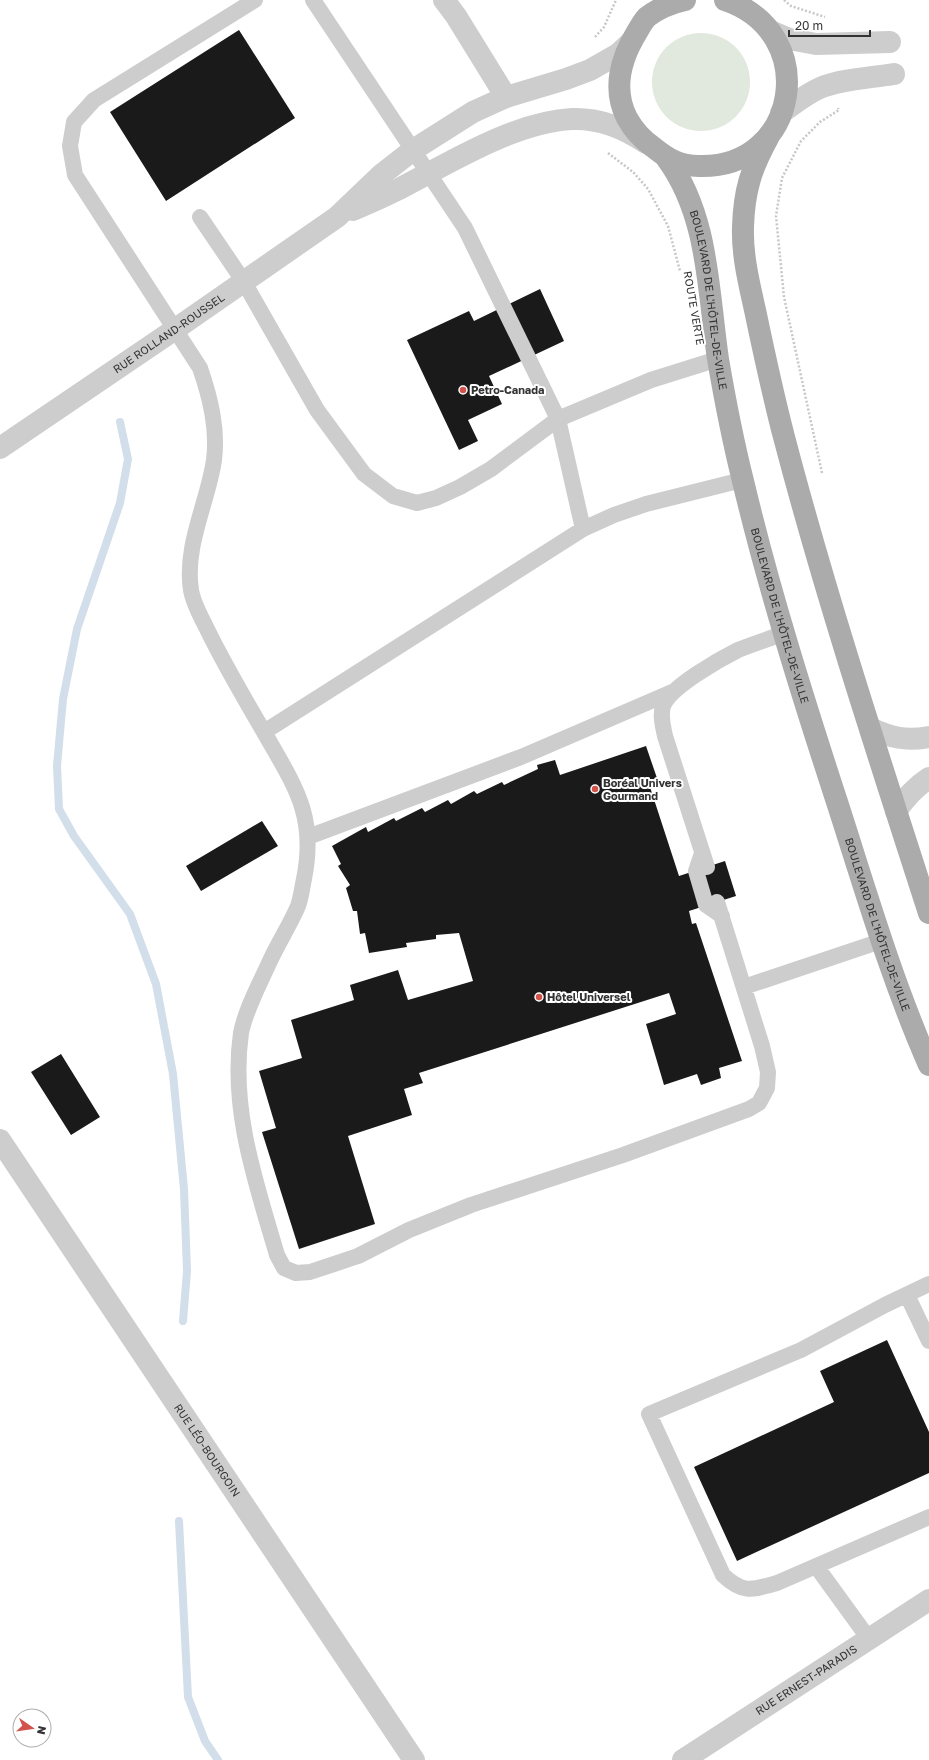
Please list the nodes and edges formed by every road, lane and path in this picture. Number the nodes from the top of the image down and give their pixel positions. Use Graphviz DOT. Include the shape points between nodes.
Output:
graph roads {
  1 [pos="255,0"];
  2 [pos="313,0"];
  3 [pos="444,0"];
  4 [pos="616,0"];
  5 [pos="685,0"];
  6 [pos="725,0"];
  7 [pos="784,0"];
  8 [pos="744,6"];
  9 [pos="648,9"];
  10 [pos="829,18"];
  11 [pos="770,31"];
  12 [pos="592,40"];
  13 [pos="631,42"];
  14 [pos="890,42"];
  15 [pos="894,74"];
  16 [pos="506,97"];
  17 [pos="839,110"];
  18 [pos="781,113"];
  19 [pos="768,138"];
  20 [pos="648,144"];
  21 [pos="413,150"];
  22 [pos="608,152"];
  23 [pos="667,159"];
  24 [pos="429,172"];
  25 [pos="200,217"];
  26 [pos="337,217"];
  27 [pos="681,275"];
  28 [pos="244,282"];
  29 [pos="174,330"];
  30 [pos="718,359"];
  31 [pos="558,419"];
  32 [pos="0,448"];
  33 [pos="821,468"];
  34 [pos="742,480"];
  35 [pos="583,529"];
  36 [pos="784,633"];
  37 [pos="672,692"];
  38 [pos="870,728"];
  39 [pos="264,732"];
  40 [pos="929,737"];
  41 [pos="929,778"];
  42 [pos="896,811"];
  43 [pos="308,837"];
  44 [pos="929,913"];
  45 [pos="881,941"];
  46 [pos="744,987"];
  47 [pos="929,1065"];
  48 [pos="0,1140"];
  49 [pos="929,1284"];
  50 [pos="907,1295"];
  51 [pos="929,1341"];
  52 [pos="929,1517"];
  53 [pos="816,1566"];
  54 [pos="929,1600"];
  55 [pos="869,1640"];
  56 [pos="414,1760"];
  57 [pos="683,1760"];
  1 -- 29 [label="lane" via="94,100 74,122 70,146 75,175"];
  2 -- 21 [label="lane"];
  3 -- 16 [label="street"];
  4 -- 12 [label="path" via="604,27"];
  5 -- 9 [label="main road"];
  6 -- 8 [label="main road"];
  7 -- 10 [label="path" via="791,6"];
  8 -- 11 [label="main road"];
  9 -- 13 [label="main road"];
  11 -- 14 [label="street" via="789,39 816,44"];
  11 -- 18 [label="main road" via="780,46 788,74"];
  13 -- 16 [label="street" via="618,54 590,70"];
  13 -- 20 [label="main road" via="625,54 619,86 627,118"];
  15 -- 18 [label="street" via="826,86 810,93"];
  16 -- 21 [label="street" via="473,112"];
  17 -- 33 [label="path" via="820,122 801,141 782,178 776,216 784,297"];
  18 -- 19 [label="main road"];
  19 -- 23 [label="main road" via="754,152 728,163 699,166 685,165"];
  19 -- 38 [label="main road" via="750,173 744,206 744,252 773,397"];
  20 -- 23 [label="main road"];
  20 -- 24 [label="street" via="633,134 607,123 572,119 541,124 504,137"];
  21 -- 24 [label="lane"];
  21 -- 26 [label="street" via="381,175"];
  22 -- 27 [label="path, ROUTE VERTE" via="633,172 648,189 668,226"];
  23 -- 30 [label="main road, BOULEVARD DE L'HÔTEL-DE-VILLE" via="683,186 699,231"];
  24 -- 26 [label="street"];
  24 -- 31 [label="lane" via="465,228"];
  25 -- 28 [label="lane"];
  26 -- 28 [label="street, RUE ROLLAND-ROUSSEL"];
  28 -- 29 [label="street, RUE ROLLAND-ROUSSEL"];
  28 -- 31 [label="lane" via="317,410 364,474 393,496 417,503 454,490 490,469"];
  29 -- 32 [label="street, RUE ROLLAND-ROUSSEL"];
  29 -- 39 [label="lane" via="200,368 209,393 214,424 214,458 190,564 191,591 219,654"];
  30 -- 31 [label="lane" via="651,380"];
  30 -- 34 [label="main road, BOULEVARD DE L'HÔTEL-DE-VILLE"];
  31 -- 35 [label="lane"];
  34 -- 35 [label="lane" via="654,502 614,515"];
  34 -- 36 [label="main road, BOULEVARD DE L'HÔTEL-DE-VILLE"];
  35 -- 39 [label="lane"];
  36 -- 37 [label="lane" via="737,651"];
  36 -- 45 [label="main road, BOULEVARD DE L'HÔTEL-DE-VILLE"];
  37 -- 43 [label="lane" via="521,757"];
  37 -- 46 [label="lane" via="664,705 661,717 704,860 696,871 706,905 720,909"];
  38 -- 40 [label="street" via="890,737"];
  38 -- 42 [label="main road"];
  39 -- 43 [label="lane" via="296,788 304,810"];
  41 -- 42 [label="street" via="908,795"];
  42 -- 44 [label="main road"];
  43 -- 46 [label="lane" via="306,870 298,905 254,996 242,1031 238,1068 239,1100 246,1145 266,1217 284,1268 296,1273 310,1272 358,1256 409,1230 471,1205 623,1155 760,1103 767,1088 768,1072"];
  45 -- 46 [label="lane"];
  45 -- 47 [label="main road, BOULEVARD DE L'HÔTEL-DE-VILLE"];
  48 -- 56 [label="street, RUE LÉO-BOURGOIN"];
  49 -- 50 [label="lane"];
  50 -- 51 [label="lane"];
  50 -- 53 [label="lane" via="801,1350 649,1414 723,1575 734,1586 751,1590 777,1583"];
  52 -- 53 [label="lane"];
  53 -- 55 [label="lane"];
  54 -- 55 [label="street, RUE ERNEST-PARADIS"];
  55 -- 57 [label="street, RUE ERNEST-PARADIS"];
}
